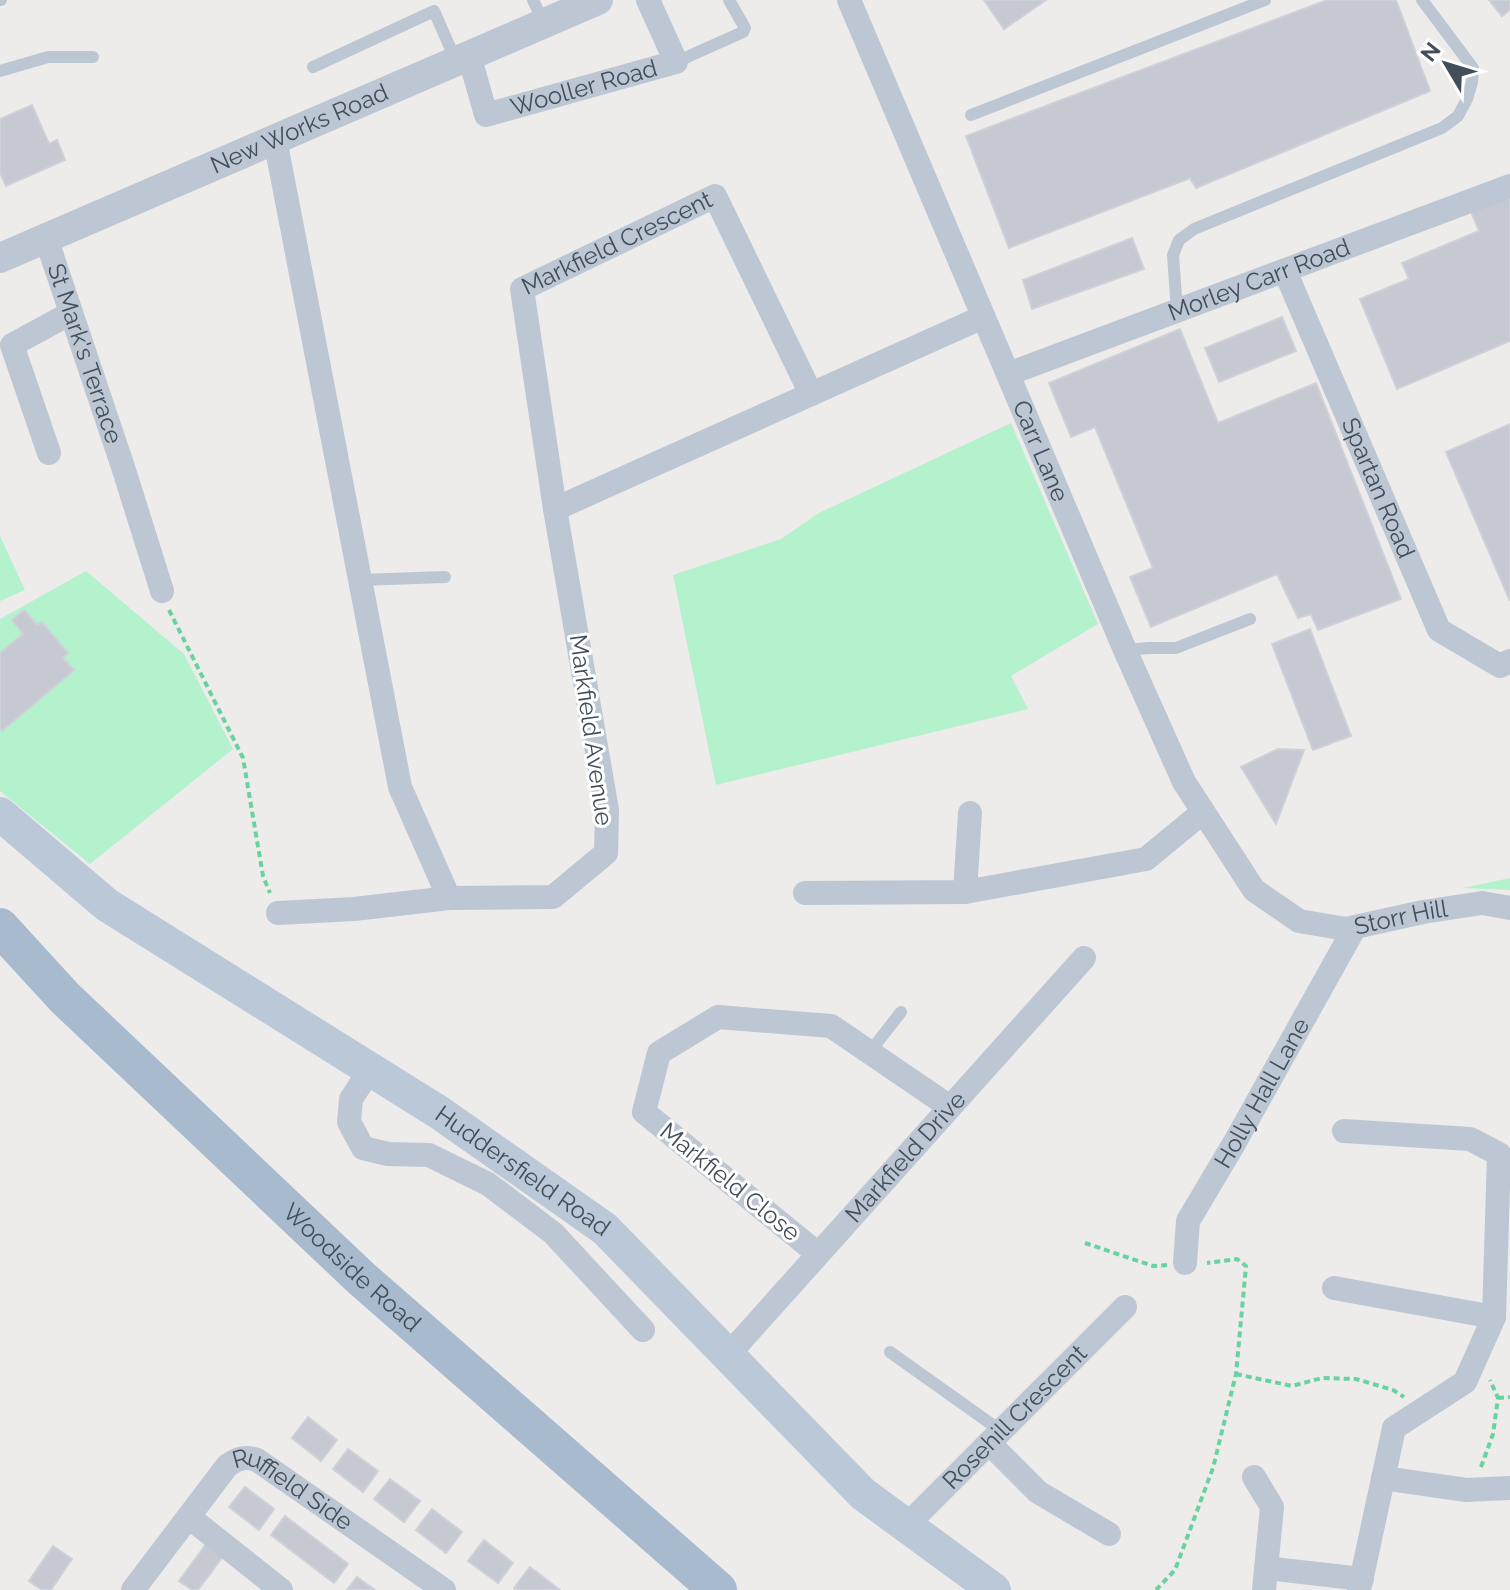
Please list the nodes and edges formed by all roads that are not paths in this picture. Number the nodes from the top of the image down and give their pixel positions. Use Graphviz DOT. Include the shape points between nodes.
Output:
graph roads {
  1 [pos="445,0"];
  2 [pos="598,0"];
  3 [pos="648,0"];
  4 [pos="729,0"];
  5 [pos="849,0"];
  6 [pos="1265,0"];
  7 [pos="1422,0"];
  8 [pos="434,11"];
  9 [pos="539,12"];
  10 [pos="93,57"];
  11 [pos="462,58"];
  12 [pos="676,62"];
  13 [pos="313,67"];
  14 [pos="0,71"];
  15 [pos="971,115"];
  16 [pos="275,139"];
  17 [pos="1510,186"];
  18 [pos="46,238"];
  19 [pos="0,258"];
  20 [pos="1285,271"];
  21 [pos="1177,311"];
  22 [pos="71,313"];
  23 [pos="983,317"];
  24 [pos="1008,374"];
  25 [pos="811,394"];
  26 [pos="49,453"];
  27 [pos="555,509"];
  28 [pos="445,577"];
  29 [pos="360,580"];
  30 [pos="162,591"];
  31 [pos="1250,619"];
  32 [pos="1125,650"];
  33 [pos="1510,661"];
  34 [pos="1203,812"];
  35 [pos="970,813"];
  36 [pos="0,814"];
  37 [pos="1254,890"];
  38 [pos="965,892"];
  39 [pos="805,893"];
  40 [pos="449,898"];
  41 [pos="1510,908"];
  42 [pos="278,913"];
  43 [pos="0,927"];
  44 [pos="1355,927"];
  45 [pos="1084,958"];
  46 [pos="901,1012"];
  47 [pos="869,1053"];
  48 [pos="370,1070"];
  49 [pos="950,1107"];
  50 [pos="1344,1131"];
  51 [pos="818,1254"];
  52 [pos="1185,1263"];
  53 [pos="1334,1288"];
  54 [pos="1125,1307"];
  55 [pos="1494,1317"];
  56 [pos="643,1330"];
  57 [pos="890,1352"];
  58 [pos="728,1355"];
  59 [pos="995,1437"];
  60 [pos="1254,1477"];
  61 [pos="1383,1478"];
  62 [pos="1510,1488"];
  63 [pos="189,1517"];
  64 [pos="906,1526"];
  65 [pos="1109,1534"];
  66 [pos="1265,1579"];
  67 [pos="1360,1585"];
  68 [pos="133,1590"];
  69 [pos="281,1590"];
  70 [pos="444,1590"];
  71 [pos="718,1590"];
  72 [pos="994,1590"];
  1 -- 8 [label="lane"];
  2 -- 9 [label="street, New Works Road"];
  3 -- 12 [label="street, Wooller Road"];
  4 -- 12 [label="lane" via="743,32"];
  5 -- 23 [label="street, Carr Lane"];
  6 -- 15 [label="lane"];
  7 -- 21 [label="lane" via="1473,68 1458,116 1442,128 1194,229 1179,240 1173,255"];
  8 -- 11 [label="lane"];
  8 -- 13 [label="lane"];
  9 -- 11 [label="street, New Works Road"];
  10 -- 14 [label="lane" via="48,57"];
  11 -- 12 [label="street, Wooller Road" via="486,115"];
  11 -- 16 [label="street, New Works Road"];
  16 -- 18 [label="street, New Works Road"];
  16 -- 29 [label="street"];
  17 -- 20 [label="street, Morley Carr Road"];
  18 -- 19 [label="street, New Works Road"];
  18 -- 22 [label="street, St Mark's Terrace"];
  20 -- 21 [label="street, Morley Carr Road"];
  20 -- 33 [label="street, Spartan Road" via="1439,630 1500,666"];
  21 -- 24 [label="street, Morley Carr Road"];
  22 -- 26 [label="street" via="12,345"];
  22 -- 30 [label="street, St Mark's Terrace"];
  23 -- 24 [label="street, Carr Lane"];
  23 -- 25 [label="street"];
  24 -- 32 [label="street, Carr Lane"];
  25 -- 27 [label="street"];
  25 -- 27 [label="street, Markfield Crescent" via="715,196 522,289"];
  27 -- 40 [label="street, Markfield Avenue" via="607,810 606,853 553,897"];
  28 -- 29 [label="lane"];
  29 -- 40 [label="street" via="400,787"];
  31 -- 32 [label="lane" via="1176,648"];
  32 -- 34 [label="street, Carr Lane" via="1184,782"];
  34 -- 37 [label="street, Carr Lane"];
  34 -- 38 [label="street" via="1146,859"];
  35 -- 38 [label="street"];
  36 -- 48 [label="main road, Huddersfield Road" via="107,905"];
  37 -- 44 [label="street, Storr Hill" via="1299,921"];
  38 -- 39 [label="street"];
  40 -- 42 [label="street, Markfield Avenue"];
  41 -- 44 [label="street, Storr Hill" via="1482,903"];
  43 -- 71 [label="main road, Woodside Road" via="65,998 362,1279"];
  44 -- 52 [label="street, Holly Hall Lane" via="1188,1221"];
  45 -- 49 [label="street, Markfield Drive"];
  46 -- 47 [label="lane"];
  47 -- 49 [label="street, Markfield Close"];
  47 -- 51 [label="street, Markfield Close" via="831,1026 718,1017 659,1053 644,1112"];
  48 -- 56 [label="street" via="351,1099 349,1122 363,1148 429,1155 488,1184 553,1233"];
  48 -- 58 [label="main road, Huddersfield Road" via="605,1229"];
  49 -- 51 [label="street, Markfield Drive"];
  50 -- 55 [label="street" via="1470,1139 1499,1154"];
  51 -- 58 [label="street, Markfield Drive"];
  53 -- 55 [label="street"];
  54 -- 59 [label="street, Rosehill Crescent"];
  55 -- 61 [label="street" via="1465,1382 1394,1428"];
  57 -- 59 [label="lane"];
  58 -- 64 [label="main road, Huddersfield Road" via="863,1494"];
  59 -- 64 [label="street, Rosehill Crescent"];
  59 -- 65 [label="street" via="1038,1492"];
  60 -- 66 [label="street" via="1272,1507"];
  61 -- 62 [label="street" via="1466,1490"];
  61 -- 67 [label="street"];
  63 -- 68 [label="street, Ruffield Side"];
  63 -- 69 [label="street"];
  63 -- 70 [label="street, Ruffield Side" via="227,1466 249,1457"];
  64 -- 72 [label="main road, Huddersfield Road"];
  66 -- 67 [label="street"];
}
